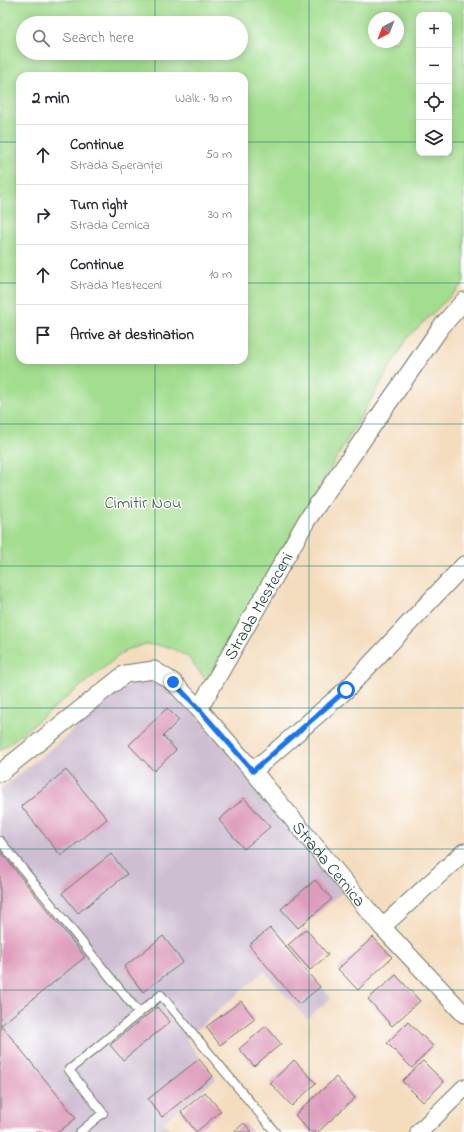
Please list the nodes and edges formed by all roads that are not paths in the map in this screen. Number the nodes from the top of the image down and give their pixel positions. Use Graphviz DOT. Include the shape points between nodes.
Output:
graph roads {
  1 [pos="464,301"];
  2 [pos="464,565"];
  3 [pos="199,709"];
  4 [pos="253,771"];
  5 [pos="0,773"];
  6 [pos="0,841"];
  7 [pos="464,852"];
  8 [pos="382,927"];
  9 [pos="139,1013"];
  10 [pos="464,1014"];
  11 [pos="464,1088"];
  12 [pos="80,1132"];
  13 [pos="275,1132"];
  14 [pos="419,1132"];
  1 -- 3 [label="street, Strada Mesteceni" via="441,326 307,520"];
  2 -- 4 [label="street" via="346,690"];
  3 -- 4 [label="street, Strada Cernica"];
  3 -- 5 [label="street" via="173,682 154,670 125,674"];
  4 -- 8 [label="street, Strada Cernica"];
  6 -- 9 [label="lane"];
  7 -- 8 [label="street"];
  8 -- 10 [label="street, Strada Cernica"];
  9 -- 12 [label="lane" via="69,1070 103,1113"];
  9 -- 13 [label="lane" via="161,996"];
  11 -- 14 [label="street"];
}
